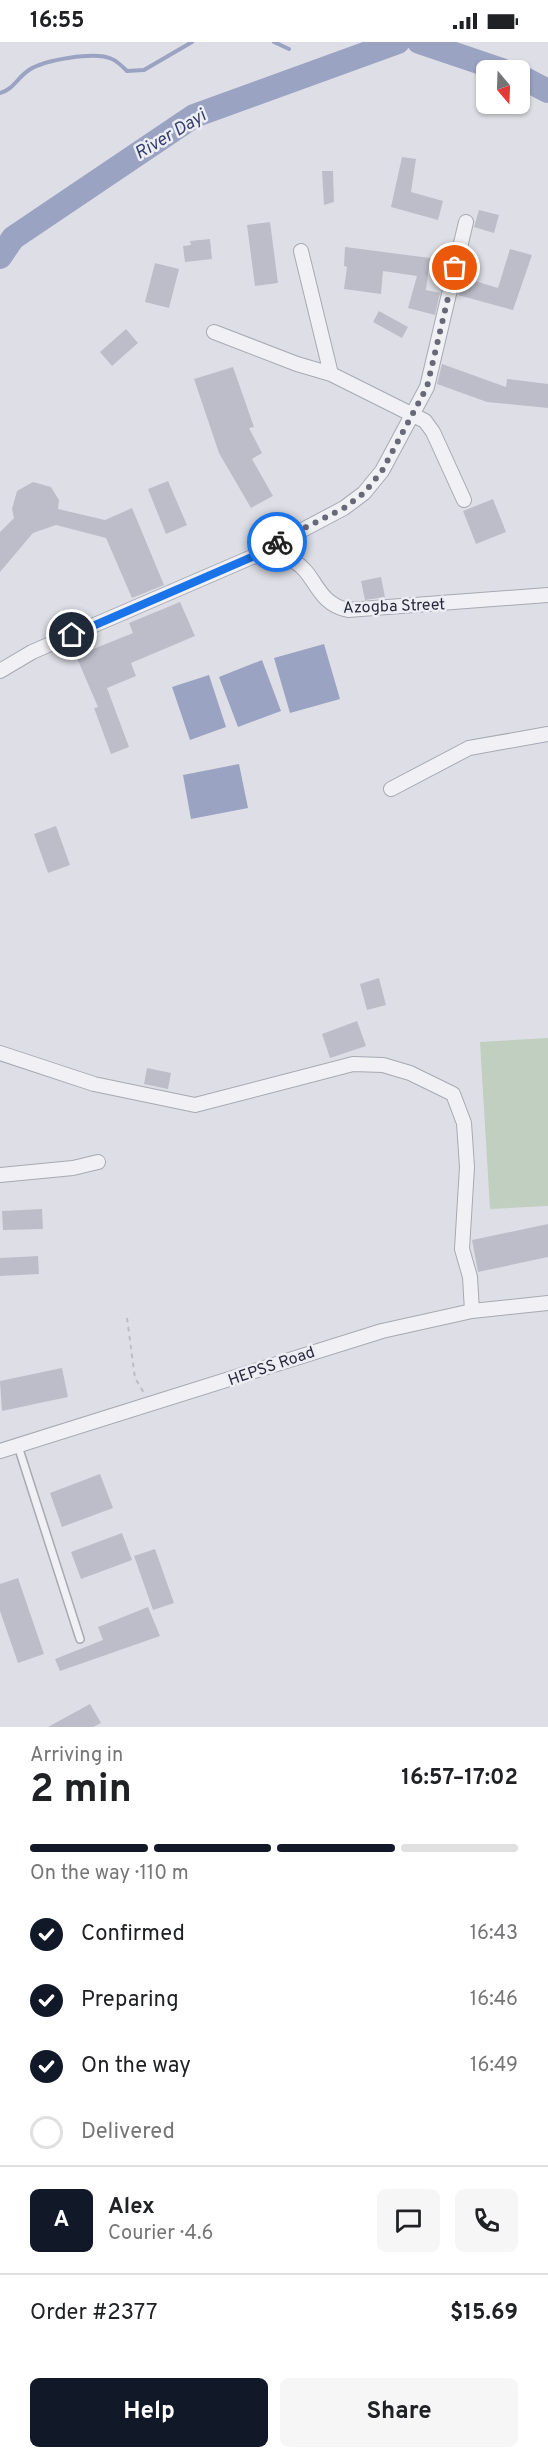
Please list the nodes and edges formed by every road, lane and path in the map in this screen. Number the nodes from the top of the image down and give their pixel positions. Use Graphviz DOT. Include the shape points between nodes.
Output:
graph roads {
  1 [pos="466,222"];
  2 [pos="301,251"];
  3 [pos="214,332"];
  4 [pos="331,374"];
  5 [pos="412,415"];
  6 [pos="464,500"];
  7 [pos="252,557"];
  8 [pos="548,595"];
  9 [pos="0,670"];
  10 [pos="548,734"];
  11 [pos="391,789"];
  12 [pos="0,1053"];
  13 [pos="98,1162"];
  14 [pos="0,1175"];
  15 [pos="548,1303"];
  16 [pos="472,1311"];
  17 [pos="127,1318"];
  18 [pos="152,1405"];
  19 [pos="18,1446"];
  20 [pos="0,1451"];
  21 [pos="80,1639"];
  1 -- 5 [label="street" via="436,356 427,387"];
  2 -- 4 [label="street"];
  3 -- 4 [label="street"];
  4 -- 5 [label="street"];
  5 -- 6 [label="street" via="430,426"];
  5 -- 7 [label="street" via="382,471 364,493 344,508"];
  7 -- 8 [label="street, Azogba Street" via="271,554 291,558 306,569 326,599 336,608 348,610"];
  7 -- 9 [label="street, Azogba Street" via="32,652"];
  10 -- 11 [label="street" via="469,748"];
  12 -- 16 [label="street" via="94,1084 195,1105 354,1064 383,1065 410,1073 453,1094 464,1123 467,1167 462,1249 470,1277"];
  13 -- 14 [label="street"];
  15 -- 16 [label="street, HEPSS Road"];
  16 -- 18 [label="street, HEPSS Road" via="315,1350"];
  17 -- 18 [label="path" via="135,1378"];
  18 -- 19 [label="street, HEPSS Road"];
  19 -- 20 [label="street, HEPSS Road"];
  19 -- 21 [label="lane"];
}
